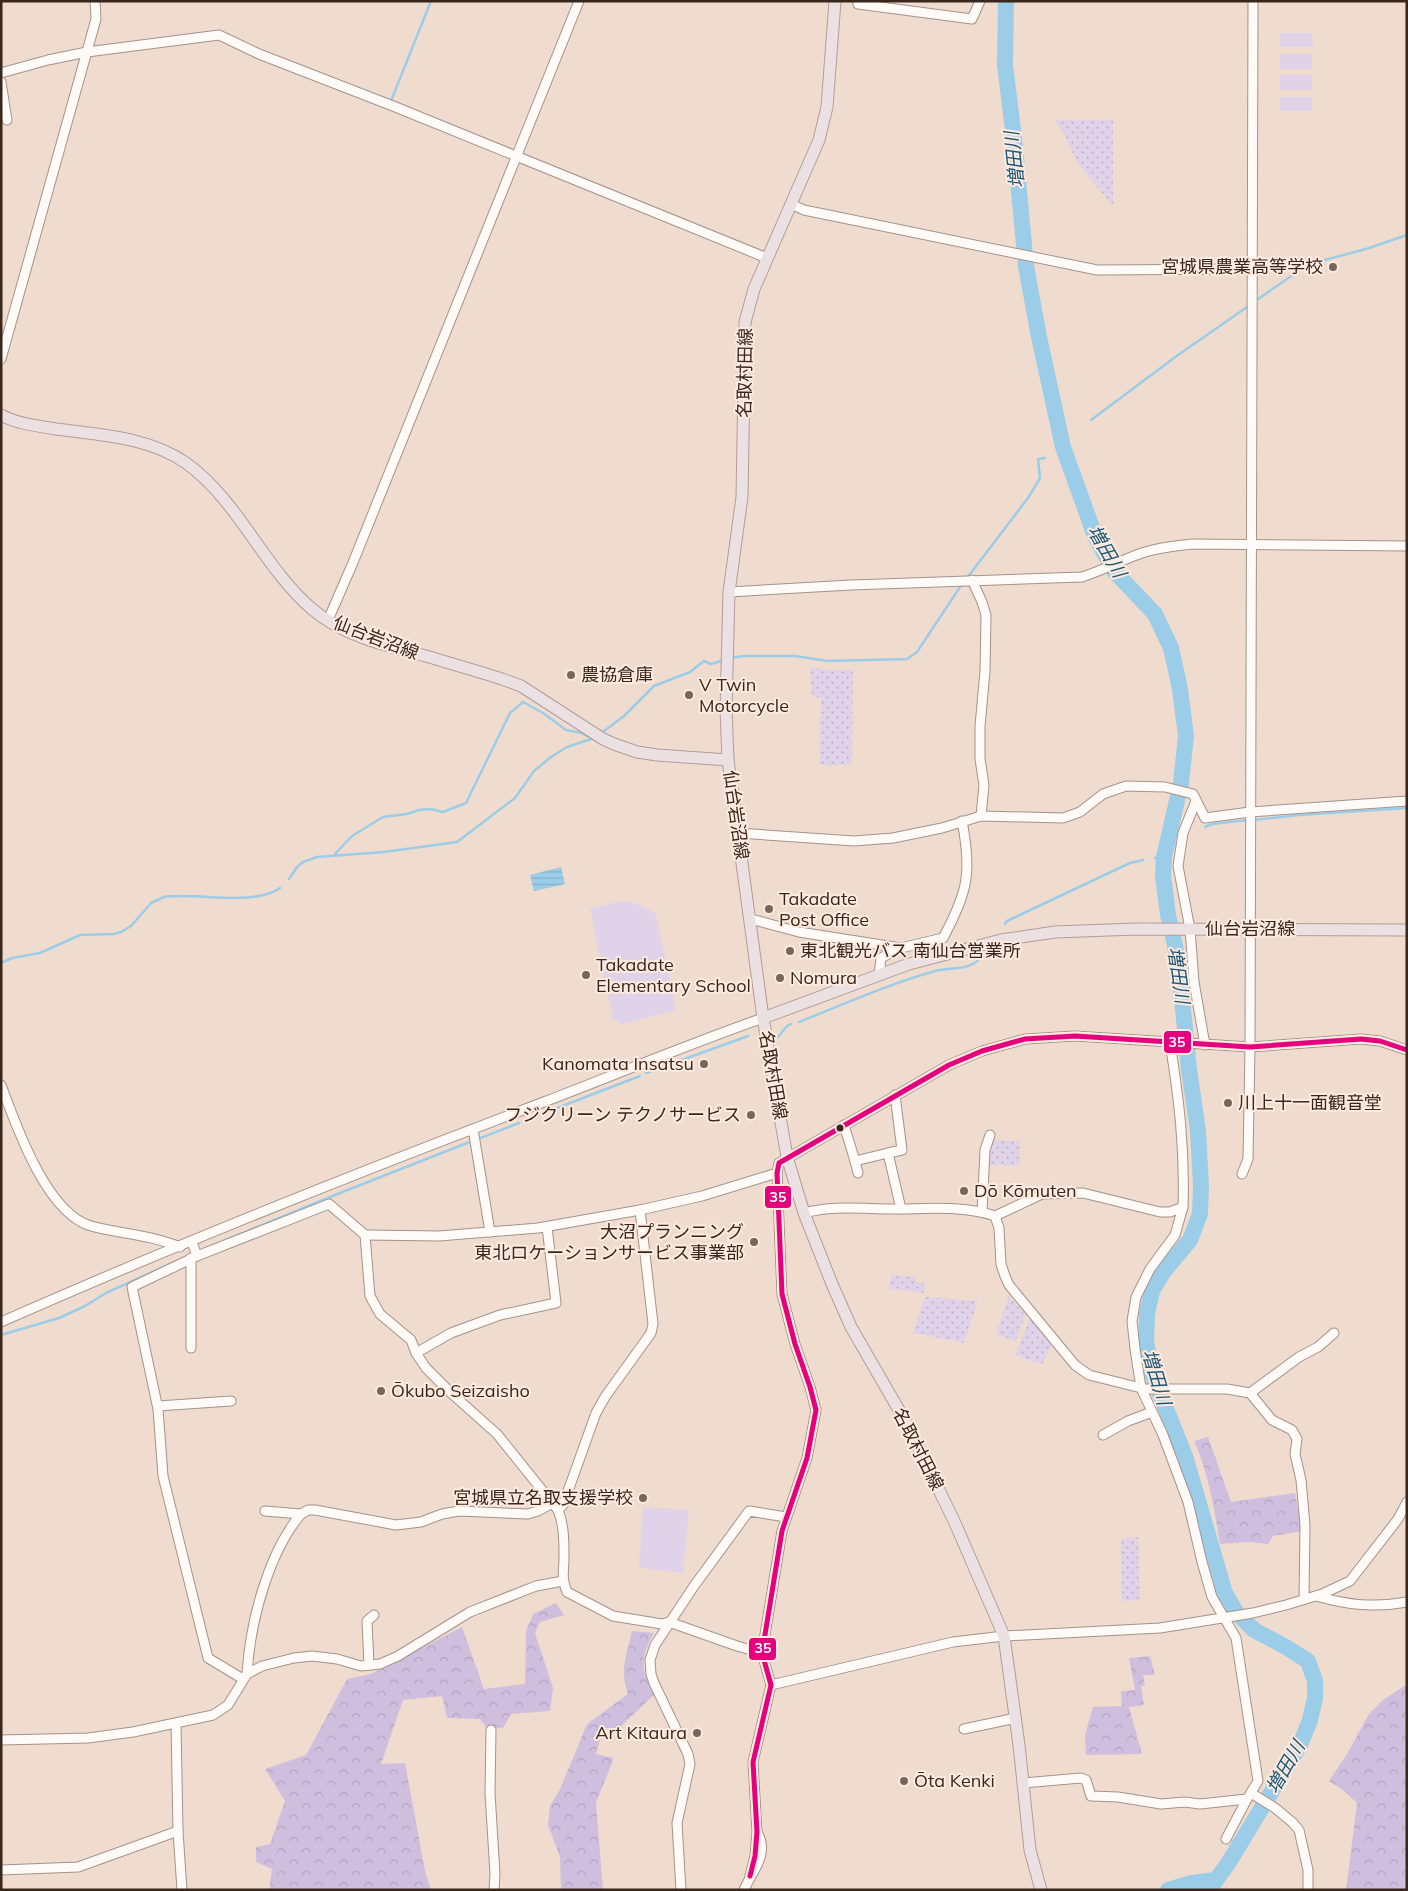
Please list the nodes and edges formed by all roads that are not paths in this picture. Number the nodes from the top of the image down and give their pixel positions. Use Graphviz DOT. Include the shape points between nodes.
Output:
graph roads {
  1 [pos="95,1"];
  2 [pos="579,1"];
  3 [pos="835,1"];
  4 [pos="858,1"];
  5 [pos="980,1"];
  6 [pos="1254,1"];
  7 [pos="87,52"];
  8 [pos="1,73"];
  9 [pos="1,82"];
  10 [pos="7,120"];
  11 [pos="516,157"];
  12 [pos="797,207"];
  13 [pos="767,258"];
  14 [pos="1254,270"];
  15 [pos="1,359"];
  16 [pos="1,415"];
  17 [pos="1251,545"];
  18 [pos="1407,546"];
  19 [pos="967,580"];
  20 [pos="729,592"];
  21 [pos="328,620"];
  22 [pos="728,760"];
  23 [pos="1194,798"];
  24 [pos="1407,801"];
  25 [pos="982,816"];
  26 [pos="1250,818"];
  27 [pos="962,821"];
  28 [pos="738,833"];
  29 [pos="751,919"];
  30 [pos="1188,929"];
  31 [pos="1250,930"];
  32 [pos="1407,930"];
  33 [pos="901,948"];
  34 [pos="879,975"];
  35 [pos="763,1018"];
  36 [pos="1172,1043"];
  37 [pos="1202,1045"];
  38 [pos="1250,1047"];
  39 [pos="1407,1050"];
  40 [pos="1,1085"];
  41 [pos="895,1095"];
  42 [pos="844,1125"];
  43 [pos="473,1128"];
  44 [pos="990,1135"];
  45 [pos="888,1153"];
  46 [pos="787,1157"];
  47 [pos="855,1161"];
  48 [pos="777,1173"];
  49 [pos="858,1173"];
  50 [pos="1242,1174"];
  51 [pos="1183,1207"];
  52 [pos="901,1208"];
  53 [pos="640,1210"];
  54 [pos="982,1212"];
  55 [pos="804,1213"];
  56 [pos="994,1216"];
  57 [pos="547,1227"];
  58 [pos="490,1232"];
  59 [pos="365,1235"];
  60 [pos="180,1247"];
  61 [pos="194,1252"];
  62 [pos="1,1322"];
  63 [pos="1334,1333"];
  64 [pos="191,1348"];
  65 [pos="416,1353"];
  66 [pos="1143,1388"];
  67 [pos="1250,1393"];
  68 [pos="232,1401"];
  69 [pos="161,1406"];
  70 [pos="1152,1412"];
  71 [pos="1103,1434"];
  72 [pos="1407,1502"];
  73 [pos="555,1507"];
  74 [pos="265,1511"];
  75 [pos="301,1514"];
  76 [pos="786,1517"];
  77 [pos="562,1582"];
  78 [pos="1316,1596"];
  79 [pos="1304,1599"];
  80 [pos="1407,1602"];
  81 [pos="374,1614"];
  82 [pos="1226,1618"];
  83 [pos="669,1622"];
  84 [pos="1004,1636"];
  85 [pos="762,1652"];
  86 [pos="369,1665"];
  87 [pos="245,1676"];
  88 [pos="771,1685"];
  89 [pos="1016,1718"];
  90 [pos="176,1724"];
  91 [pos="964,1729"];
  92 [pos="490,1730"];
  93 [pos="1,1740"];
  94 [pos="1023,1783"];
  95 [pos="1251,1796"];
  96 [pos="178,1832"];
  97 [pos="1226,1839"];
  98 [pos="1,1870"];
  99 [pos="182,1890"];
  100 [pos="494,1890"];
  101 [pos="680,1890"];
  102 [pos="744,1890"];
  103 [pos="1041,1890"];
  104 [pos="1308,1890"];
  1 -- 7 [label="street" via="96,19"];
  2 -- 11 [label="street"];
  3 -- 12 [label="main road, 名取村田線" via="823,125"];
  4 -- 5 [label="street" via="858,4 972,19"];
  6 -- 14 [label="street"];
  7 -- 8 [label="street"];
  7 -- 11 [label="street" via="219,35"];
  7 -- 15 [label="street"];
  9 -- 10 [label="street"];
  11 -- 13 [label="street"];
  11 -- 21 [label="street"];
  12 -- 13 [label="main road, 名取村田線"];
  12 -- 14 [label="street" via="1097,270"];
  13 -- 20 [label="main road, 名取村田線" via="745,322 742,496"];
  14 -- 17 [label="street"];
  16 -- 21 [label="main road, 仙台岩沼線" via="34,426 137,442 160,449 186,463 224,500 289,586"];
  17 -- 18 [label="street"];
  17 -- 19 [label="street" via="1164,547 1082,577"];
  17 -- 26 [label="street"];
  19 -- 20 [label="street"];
  19 -- 25 [label="street" via="982,602 986,615 980,726 984,785"];
  20 -- 22 [label="main road, 名取村田線"];
  21 -- 22 [label="main road, 仙台岩沼線" via="383,644 515,684 603,739 637,752"];
  22 -- 28 [label="main road, 仙台岩沼線"];
  23 -- 25 [label="street" via="1166,787 1126,786 1104,794 1080,812 1063,818"];
  23 -- 26 [label="street" via="1205,818"];
  23 -- 30 [label="street" via="1183,833 1178,866"];
  24 -- 26 [label="street"];
  25 -- 27 [label="street"];
  26 -- 31 [label="street"];
  27 -- 28 [label="street" via="893,838 854,841"];
  27 -- 33 [label="street" via="968,850 967,884 956,913 943,938"];
  28 -- 29 [label="main road, 仙台岩沼線"];
  29 -- 33 [label="street" via="798,932"];
  29 -- 35 [label="main road, 仙台岩沼線"];
  30 -- 31 [label="main road, 仙台岩沼線"];
  30 -- 34 [label="main road, 仙台岩沼線" via="1055,932 1001,940"];
  30 -- 37 [label="street"];
  31 -- 32 [label="main road, 仙台岩沼線"];
  31 -- 38 [label="street"];
  33 -- 34 [label="street" via="881,958"];
  34 -- 35 [label="main road, 仙台岩沼線"];
  35 -- 43 [label="street"];
  35 -- 46 [label="main road, 名取村田線"];
  36 -- 37 [label="street"];
  36 -- 41 [label="street" via="1074,1036 1008,1042 948,1066"];
  36 -- 51 [label="street" via="1185,1166"];
  37 -- 38 [label="street"];
  38 -- 39 [label="street" via="1361,1039"];
  38 -- 50 [label="street" via="1248,1159"];
  40 -- 60 [label="street" via="30,1156 52,1194 70,1214 89,1225"];
  41 -- 42 [label="street"];
  41 -- 45 [label="street" via="902,1150"];
  42 -- 46 [label="street"];
  42 -- 47 [label="street"];
  43 -- 58 [label="street"];
  43 -- 61 [label="street"];
  44 -- 54 [label="street" via="985,1150"];
  45 -- 47 [label="street"];
  45 -- 52 [label="street"];
  46 -- 48 [label="street" via="779,1163"];
  46 -- 55 [label="main road, 名取村田線"];
  47 -- 49 [label="street"];
  48 -- 53 [label="street" via="702,1196"];
  48 -- 76 [label="street" via="782,1294 816,1410 807,1458"];
  51 -- 56 [label="street" via="1160,1212 1083,1193 1042,1194"];
  51 -- 66 [label="street" via="1175,1235 1150,1269 1134,1304 1133,1332"];
  52 -- 54 [label="street"];
  52 -- 55 [label="street" via="827,1208"];
  53 -- 57 [label="street"];
  53 -- 73 [label="street" via="653,1324 650,1334 596,1413 562,1505"];
  54 -- 56 [label="street"];
  55 -- 84 [label="main road, 名取村田線" via="851,1327 907,1424"];
  56 -- 66 [label="street" via="999,1228 1001,1264 1007,1280 1075,1365 1089,1375"];
  57 -- 58 [label="street"];
  57 -- 65 [label="street" via="556,1303 500,1315 451,1333"];
  58 -- 59 [label="street" via="439,1236"];
  59 -- 61 [label="street" via="329,1204"];
  59 -- 65 [label="street" via="370,1296 380,1314 411,1340"];
  60 -- 61 [label="street"];
  60 -- 62 [label="street"];
  61 -- 64 [label="street"];
  61 -- 69 [label="street" via="132,1286"];
  63 -- 67 [label="street"];
  65 -- 73 [label="street" via="426,1368 497,1434"];
  66 -- 67 [label="street" via="1227,1389"];
  66 -- 70 [label="street"];
  67 -- 79 [label="street" via="1272,1420 1292,1430 1297,1440 1294,1454 1301,1480 1306,1525"];
  68 -- 69 [label="street"];
  69 -- 87 [label="street" via="163,1476 208,1658"];
  70 -- 71 [label="street"];
  70 -- 82 [label="street" via="1188,1502 1212,1597"];
  72 -- 78 [label="street" via="1398,1519 1350,1581"];
  73 -- 75 [label="street" via="528,1514 459,1511 396,1525 315,1510"];
  73 -- 77 [label="street" via="562,1519 564,1536"];
  74 -- 75 [label="street"];
  75 -- 87 [label="street" via="272,1561 254,1621"];
  76 -- 83 [label="street" via="749,1512"];
  76 -- 85 [label="street"];
  77 -- 83 [label="street" via="567,1592 613,1616 662,1624"];
  77 -- 86 [label="street" via="536,1586 470,1612 398,1656"];
  78 -- 79 [label="street"];
  78 -- 80 [label="street" via="1363,1605"];
  79 -- 82 [label="street"];
  81 -- 86 [label="street" via="367,1621"];
  82 -- 84 [label="street" via="1151,1628"];
  82 -- 95 [label="street" via="1240,1655 1258,1781"];
  83 -- 85 [label="street"];
  83 -- 101 [label="street" via="650,1660 654,1684 690,1764 677,1823"];
  84 -- 88 [label="street" via="953,1642"];
  84 -- 89 [label="main road, 名取村田線"];
  85 -- 88 [label="street"];
  86 -- 87 [label="street" via="312,1656 262,1666"];
  87 -- 90 [label="street" via="228,1705 213,1715"];
  88 -- 102 [label="street" via="753,1762 757,1832 762,1842 762,1853"];
  89 -- 91 [label="street"];
  89 -- 94 [label="main road, 名取村田線"];
  90 -- 93 [label="street" via="88,1738"];
  90 -- 96 [label="street"];
  92 -- 100 [label="street"];
  94 -- 95 [label="street" via="1081,1778 1086,1780 1091,1796 1161,1804 1200,1804"];
  94 -- 103 [label="main road, 名取村田線" via="1030,1850"];
  95 -- 97 [label="street"];
  95 -- 104 [label="street" via="1275,1808 1299,1830 1308,1870"];
  96 -- 98 [label="street" via="78,1867"];
  96 -- 99 [label="street"];
}
